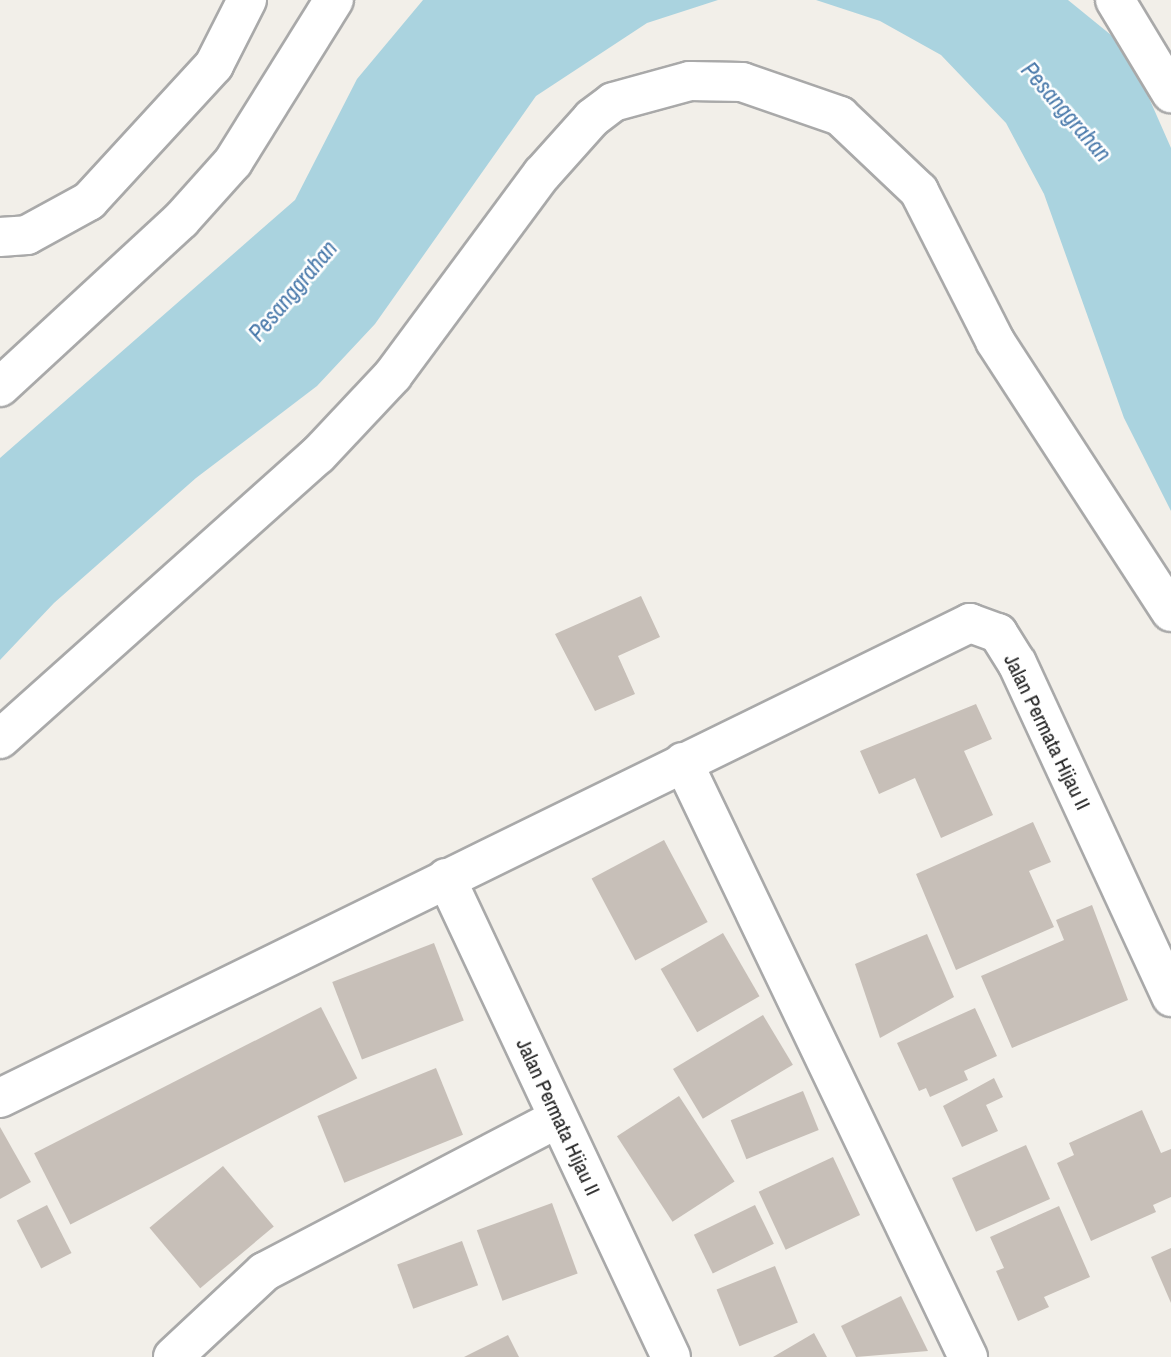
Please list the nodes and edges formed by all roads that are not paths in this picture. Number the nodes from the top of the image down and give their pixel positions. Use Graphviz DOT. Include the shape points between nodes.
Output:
graph roads {
  1 [pos="247,0"];
  2 [pos="334,0"];
  3 [pos="1115,0"];
  4 [pos="1171,93"];
  5 [pos="0,237"];
  6 [pos="0,387"];
  7 [pos="1171,612"];
  8 [pos="0,739"];
  9 [pos="683,762"];
  10 [pos="446,878"];
  11 [pos="1171,997"];
  12 [pos="0,1098"];
  13 [pos="558,1118"];
  14 [pos="173,1357"];
  15 [pos="671,1357"];
  16 [pos="968,1357"];
  1 -- 5 [label="street" via="214,65 89,201 27,235"];
  2 -- 6 [label="street" via="233,162 181,220"];
  3 -- 4 [label="street"];
  7 -- 8 [label="street" via="995,341 919,191 840,116 742,82 690,81 613,102 592,118 542,174 393,375 318,455"];
  9 -- 10 [label="street, Jalan Permata Hijau II"];
  9 -- 11 [label="street, Jalan Permata Hijau II" via="954,628 986,626 998,633 1017,663"];
  9 -- 16 [label="street"];
  10 -- 12 [label="street, Jalan Permata Hijau II"];
  10 -- 13 [label="street, Jalan Permata Hijau II"];
  13 -- 14 [label="street" via="264,1272"];
  13 -- 15 [label="street, Jalan Permata Hijau II"];
}
